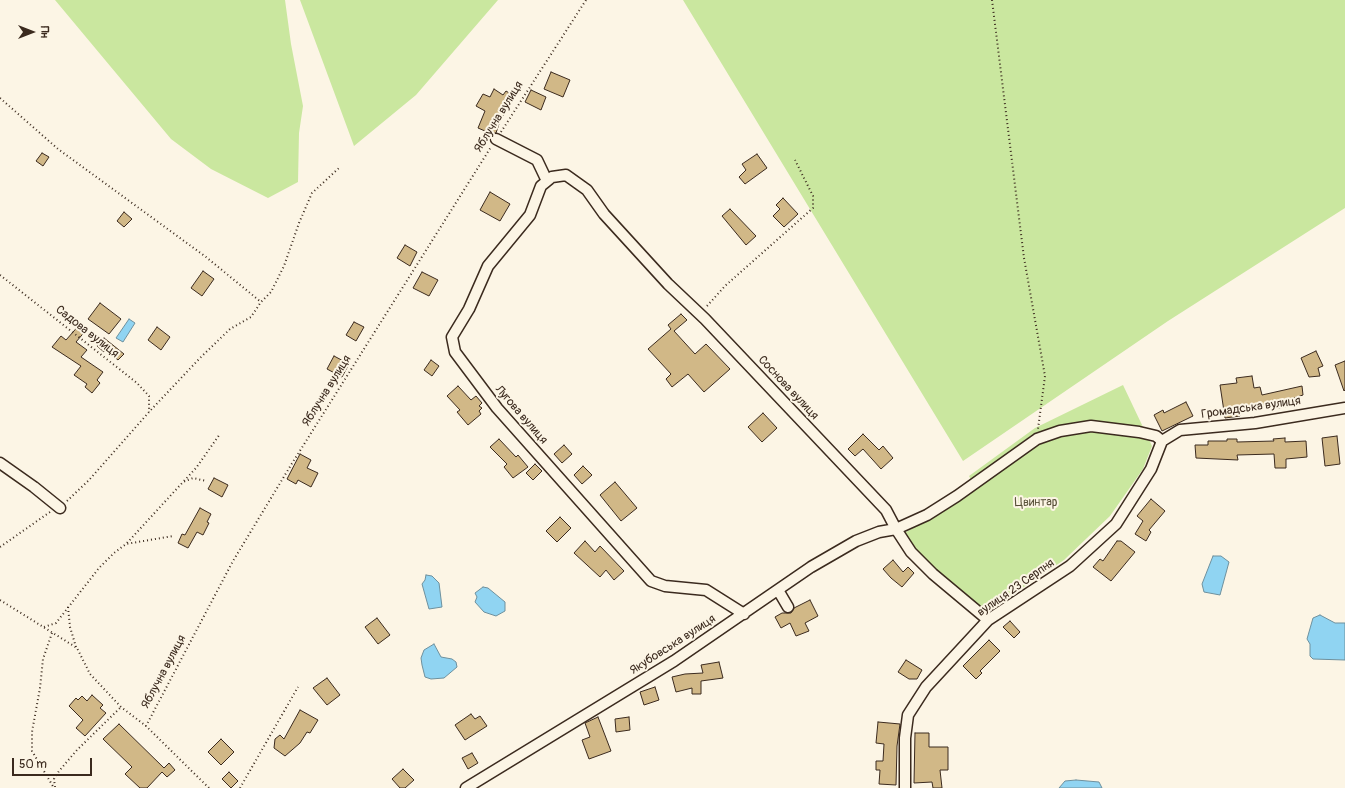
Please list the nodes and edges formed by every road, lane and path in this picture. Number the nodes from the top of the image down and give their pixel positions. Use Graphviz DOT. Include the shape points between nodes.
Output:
graph roads {
  1 [pos="586,0"];
  2 [pos="992,0"];
  3 [pos="0,98"];
  4 [pos="496,139"];
  5 [pos="795,160"];
  6 [pos="339,168"];
  7 [pos="547,181"];
  8 [pos="0,275"];
  9 [pos="261,302"];
  10 [pos="703,317"];
  11 [pos="1345,408"];
  12 [pos="148,412"];
  13 [pos="220,434"];
  14 [pos="1037,439"];
  15 [pos="1162,441"];
  16 [pos="0,463"];
  17 [pos="206,481"];
  18 [pos="183,482"];
  19 [pos="60,508"];
  20 [pos="896,529"];
  21 [pos="173,536"];
  22 [pos="126,544"];
  23 [pos="0,547"];
  24 [pos="778,590"];
  25 [pos="0,600"];
  26 [pos="68,607"];
  27 [pos="788,607"];
  28 [pos="744,614"];
  29 [pos="988,620"];
  30 [pos="44,627"];
  31 [pos="52,633"];
  32 [pos="77,648"];
  33 [pos="298,687"];
  34 [pos="122,707"];
  35 [pos="146,726"];
  36 [pos="54,788"];
  37 [pos="209,788"];
  38 [pos="240,788"];
  39 [pos="466,788"];
  40 [pos="905,788"];
  1 -- 4 [label="path, Яблучна вулиця"];
  2 -- 14 [label="path" via="1024,258 1045,376"];
  3 -- 9 [label="path" via="58,149 206,257"];
  4 -- 7 [label="street" via="537,160"];
  4 -- 35 [label="path, Яблучна вулиця" via="233,561"];
  5 -- 10 [label="path" via="813,196 813,208 708,303"];
  6 -- 9 [label="path" via="312,193 284,266 271,292"];
  7 -- 10 [label="street, Соснова вулиця" via="552,177 566,175 587,190 604,214 668,284"];
  7 -- 28 [label="street, Лугова вулиця" via="541,186 530,215 488,266 470,309 452,336 455,352 497,408 651,581 665,586 706,590"];
  8 -- 12 [label="path, Садова вулиця" via="137,383 149,396"];
  9 -- 12 [label="path" via="251,317 230,329"];
  10 -- 20 [label="street, Соснова вулиця" via="886,510"];
  11 -- 15 [label="street, Громадська вулиця" via="1255,423 1180,430"];
  12 -- 19 [label="path" via="89,480"];
  13 -- 18 [label="path"];
  14 -- 15 [label="street, Якубовська вулиця" via="1060,431 1091,426 1139,432 1156,436"];
  14 -- 20 [label="street, Якубовська вулиця" via="957,496 927,515"];
  15 -- 29 [label="street, вулиця 23 Серпня" via="1151,469 1116,524 1070,566"];
  16 -- 19 [label="street"];
  17 -- 18 [label="path" via="194,478"];
  18 -- 22 [label="path"];
  19 -- 23 [label="path" via="50,512"];
  20 -- 24 [label="street, Якубовська вулиця" via="879,532 856,541"];
  20 -- 29 [label="street, Соснова вулиця" via="911,552 932,574"];
  21 -- 22 [label="path"];
  22 -- 26 [label="path" via="99,568"];
  24 -- 27 [label="street"];
  24 -- 28 [label="street, Якубовська вулиця"];
  25 -- 30 [label="path"];
  26 -- 30 [label="path" via="56,623"];
  26 -- 32 [label="path" via="70,628"];
  28 -- 39 [label="street, Якубовська вулиця" via="674,661"];
  29 -- 40 [label="street, вулиця 23 Серпня" via="926,687 908,715 905,738"];
  30 -- 31 [label="path"];
  31 -- 32 [label="path"];
  31 -- 36 [label="path" via="43,659 32,732 32,751"];
  32 -- 34 [label="path" via="90,674"];
  33 -- 38 [label="path"];
  34 -- 35 [label="path"];
  34 -- 36 [label="path" via="59,771 54,779"];
  35 -- 37 [label="path, Яблучна вулиця"];
}
